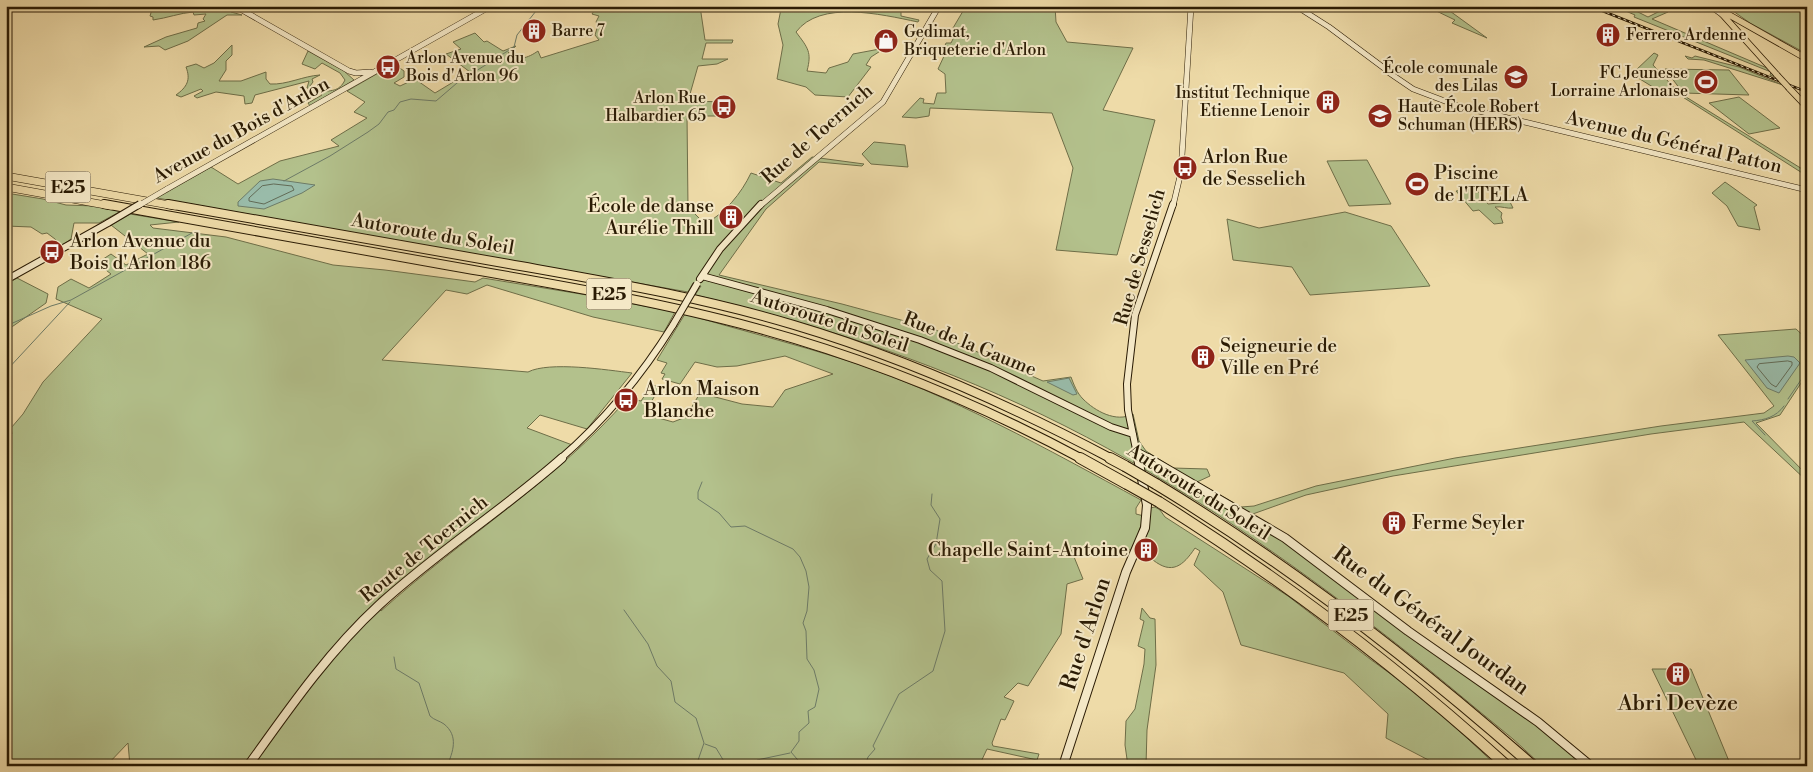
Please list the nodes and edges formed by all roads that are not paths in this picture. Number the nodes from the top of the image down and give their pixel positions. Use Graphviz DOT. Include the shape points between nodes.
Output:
graph roads {
  1 [pos="235,6"];
  2 [pos="491,6"];
  3 [pos="939,6"];
  4 [pos="1191,6"];
  5 [pos="1296,6"];
  6 [pos="1715,7"];
  7 [pos="1747,25"];
  8 [pos="1733,26"];
  9 [pos="1807,59"];
  10 [pos="349,71"];
  11 [pos="377,71"];
  12 [pos="356,73"];
  13 [pos="361,80"];
  14 [pos="1807,107"];
  15 [pos="6,176"];
  16 [pos="6,187"];
  17 [pos="1807,190"];
  18 [pos="702,276"];
  19 [pos="6,280"];
  20 [pos="1133,434"];
  21 [pos="1138,452"];
  22 [pos="1146,516"];
  23 [pos="248,766"];
  24 [pos="1063,766"];
  25 [pos="1508,766"];
  26 [pos="1533,766"];
  27 [pos="1591,766"];
  1 -- 10 [label="main road"];
  2 -- 11 [label="main road, Avenue du Bois d'Arlon"];
  3 -- 18 [label="main road, Rue de Toernich" via="883,102 757,208 725,243"];
  4 -- 20 [label="main road, Rue de Sesselich" via="1180,172 1172,209 1135,316 1126,390"];
  5 -- 17 [label="main road, Avenue du Général Patton" via="1400,82 1419,92 1464,108"];
  6 -- 7 [label="main road"];
  6 -- 8 [label="main road"];
  7 -- 8 [label="main road"];
  7 -- 9 [label="main road"];
  8 -- 14 [label="main road, bridge"];
  10 -- 12 [label="main road"];
  10 -- 13 [label="main road"];
  11 -- 12 [label="main road"];
  11 -- 13 [label="main road, Avenue du Bois d'Arlon"];
  12 -- 13 [label="main road"];
  13 -- 19 [label="main road, Avenue du Bois d'Arlon, bridge"];
  15 -- 26 [label="highway, Autoroute du Soleil / E25, bridge" via="600,281 753,313 840,339 928,371 1023,413 1125,466 1248,541 1350,614"];
  16 -- 25 [label="highway, Autoroute du Soleil / E25, bridge" via="602,292 746,324 834,350 922,382 1048,441 1159,502 1238,552 1340,626"];
  18 -- 20 [label="main road, Rue de la Gaume" via="914,337 995,369 1111,427"];
  18 -- 23 [label="main road, Route de Toernich, bridge" via="660,348 610,411 522,492 367,616 321,667"];
  20 -- 21 [label="main road, Rue de Sesselich"];
  21 -- 22 [label="main road, Rue de Sesselich"];
  21 -- 27 [label="main road, Rue du Général Jourdan" via="1245,513 1305,553 1408,632 1531,716"];
  22 -- 24 [label="main road, Rue d'Arlon" via="1143,534 1104,634"];
}
